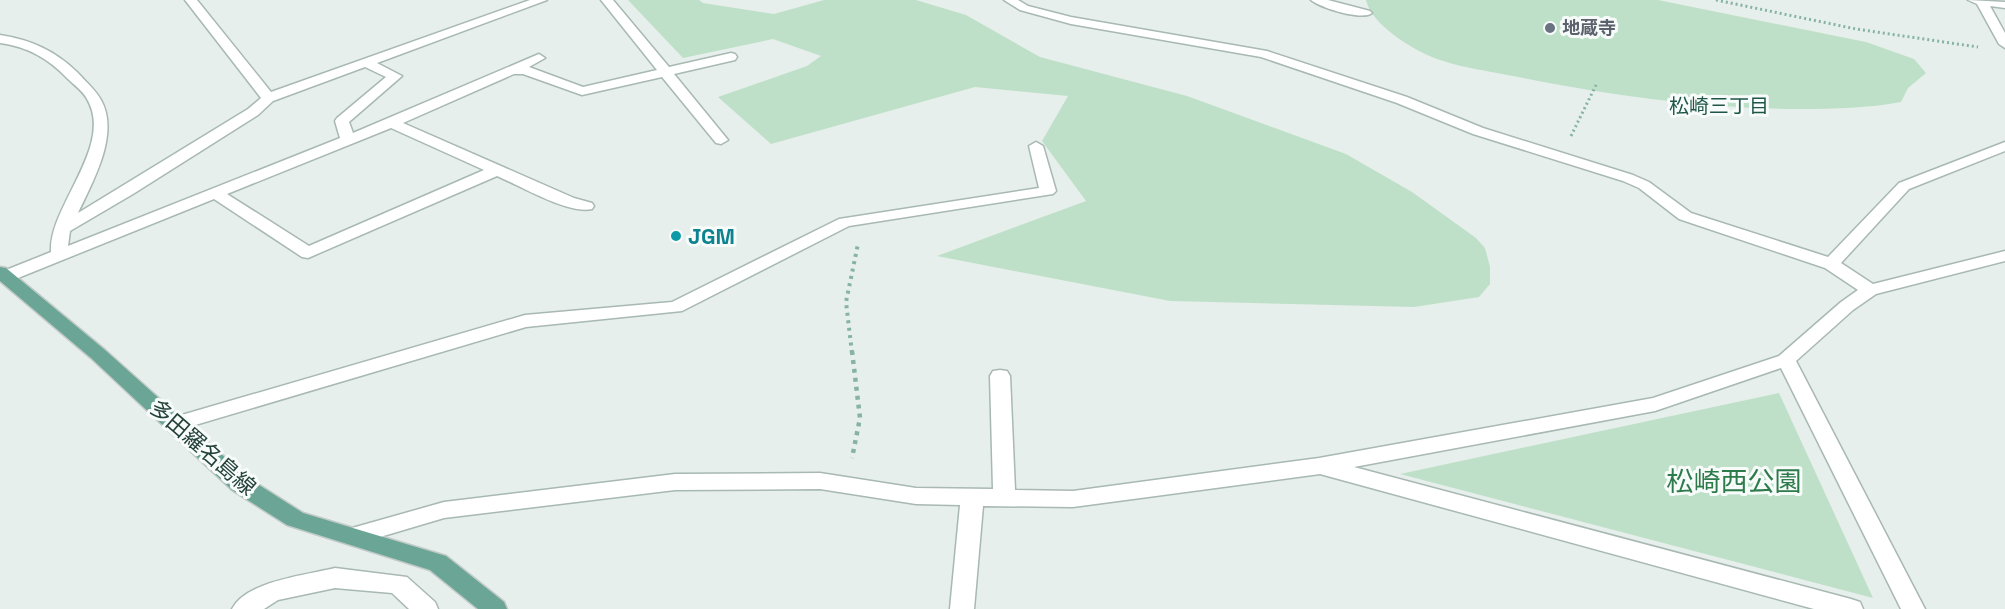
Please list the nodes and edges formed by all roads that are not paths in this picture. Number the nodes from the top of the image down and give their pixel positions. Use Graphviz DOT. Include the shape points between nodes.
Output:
graph roads {
  1 [pos="191,0"];
  2 [pos="541,0"];
  3 [pos="607,0"];
  4 [pos="1010,0"];
  5 [pos="1317,0"];
  6 [pos="1977,1"];
  7 [pos="2005,5"];
  8 [pos="1366,13"];
  9 [pos="0,39"];
  10 [pos="2005,44"];
  11 [pos="731,57"];
  12 [pos="538,58"];
  13 [pos="366,63"];
  14 [pos="508,70"];
  15 [pos="666,72"];
  16 [pos="268,98"];
  17 [pos="391,123"];
  18 [pos="348,140"];
  19 [pos="721,140"];
  20 [pos="1036,146"];
  21 [pos="2005,146"];
  22 [pos="497,170"];
  23 [pos="214,192"];
  24 [pos="586,206"];
  25 [pos="63,228"];
  26 [pos="60,254"];
  27 [pos="2005,256"];
  28 [pos="1831,264"];
  29 [pos="3,274"];
  30 [pos="1870,290"];
  31 [pos="1786,360"];
  32 [pos="1000,376"];
  33 [pos="175,424"];
  34 [pos="1319,466"];
  35 [pos="972,499"];
  36 [pos="1004,499"];
  37 [pos="353,536"];
  38 [pos="244,609"];
  39 [pos="426,609"];
  40 [pos="495,609"];
  41 [pos="962,609"];
  42 [pos="1851,609"];
  43 [pos="1913,609"];
  1 -- 16 [label="street"];
  2 -- 13 [label="street"];
  3 -- 15 [label="street"];
  4 -- 28 [label="street" via="1024,8 1071,20 1263,54 1644,185 1685,216"];
  5 -- 8 [label="street"];
  6 -- 7 [label="street"];
  6 -- 10 [label="street"];
  9 -- 25 [label="street" via="30,43 44,51 64,66 95,100 102,122 98,141"];
  11 -- 15 [label="street"];
  12 -- 14 [label="street"];
  13 -- 16 [label="street"];
  13 -- 18 [label="street" via="395,76 342,121"];
  14 -- 15 [label="street" via="525,70 582,91"];
  14 -- 17 [label="street"];
  15 -- 19 [label="street"];
  16 -- 25 [label="street" via="253,112"];
  17 -- 18 [label="street"];
  17 -- 22 [label="street"];
  18 -- 23 [label="street"];
  20 -- 33 [label="street" via="1048,191 845,222 676,307 525,321"];
  21 -- 28 [label="street" via="1904,186"];
  22 -- 23 [label="street" via="308,253"];
  22 -- 24 [label="street"];
  23 -- 26 [label="street"];
  25 -- 26 [label="street"];
  26 -- 29 [label="street"];
  27 -- 30 [label="street"];
  28 -- 30 [label="street"];
  29 -- 33 [label="main road, 多田羅名島線"];
  30 -- 31 [label="street" via="1846,306"];
  31 -- 34 [label="street" via="1655,404"];
  31 -- 43 [label="street"];
  32 -- 36 [label="street"];
  33 -- 37 [label="main road, 多田羅名島線" via="240,484 295,519"];
  34 -- 36 [label="street" via="1073,499"];
  34 -- 42 [label="street"];
  35 -- 36 [label="street"];
  35 -- 37 [label="street" via="916,496 820,481 675,482 444,510"];
  35 -- 41 [label="street"];
  37 -- 40 [label="main road, 多田羅名島線" via="438,562"];
  38 -- 39 [label="street" via="272,592 335,578 398,584"];
}
